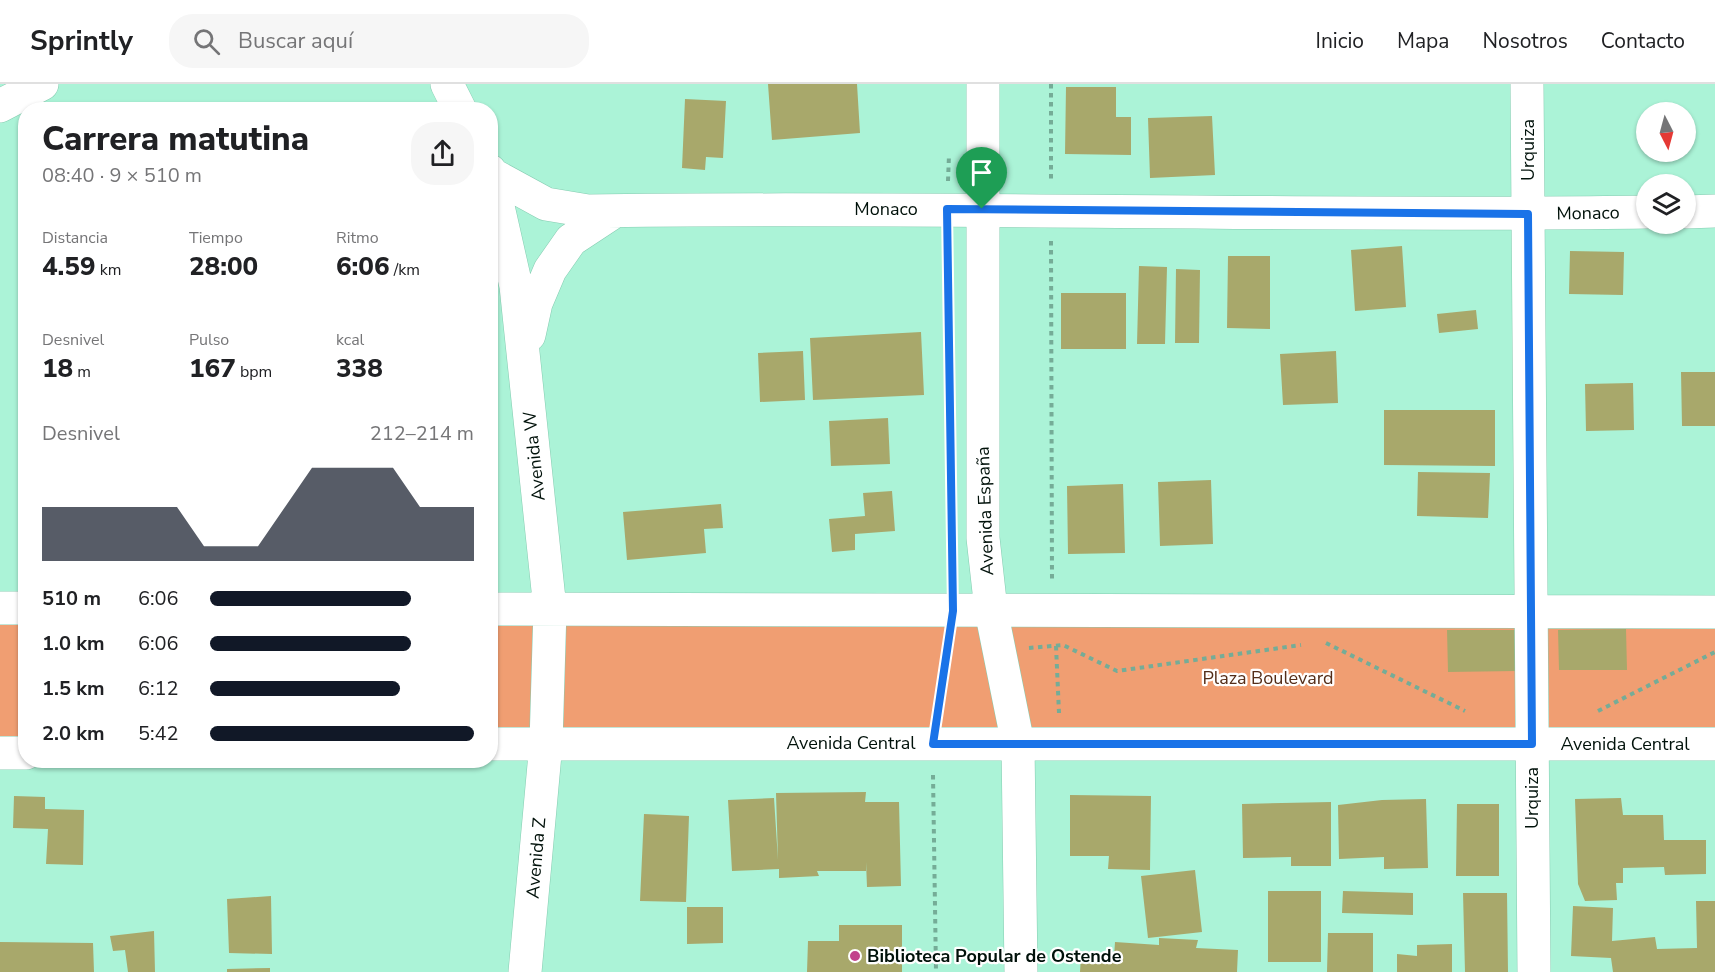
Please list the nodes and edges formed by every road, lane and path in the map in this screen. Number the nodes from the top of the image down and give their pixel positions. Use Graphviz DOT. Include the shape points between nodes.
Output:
graph roads {
  1 [pos="42,84"];
  2 [pos="447,84"];
  3 [pos="983,84"];
  4 [pos="1051,84"];
  5 [pos="1527,84"];
  6 [pos="456,102"];
  7 [pos="0,106"];
  8 [pos="949,152"];
  9 [pos="498,177"];
  10 [pos="498,205"];
  11 [pos="947,209"];
  12 [pos="982,209"];
  13 [pos="1051,210"];
  14 [pos="615,211"];
  15 [pos="1715,211"];
  16 [pos="1636,212"];
  17 [pos="1696,212"];
  18 [pos="1528,214"];
  19 [pos="949,317"];
  20 [pos="524,360"];
  21 [pos="0,608"];
  22 [pos="18,608"];
  23 [pos="498,609"];
  24 [pos="550,609"];
  25 [pos="991,610"];
  26 [pos="953,611"];
  27 [pos="1054,611"];
  28 [pos="1531,612"];
  29 [pos="1715,612"];
  30 [pos="1323,642"];
  31 [pos="1311,643"];
  32 [pos="1056,646"];
  33 [pos="1028,648"];
  34 [pos="1715,652"];
  35 [pos="1469,714"];
  36 [pos="1593,714"];
  37 [pos="546,743"];
  38 [pos="498,744"];
  39 [pos="933,744"];
  40 [pos="1018,744"];
  41 [pos="1061,744"];
  42 [pos="1532,744"];
  43 [pos="1715,744"];
  44 [pos="0,753"];
  45 [pos="18,753"];
  46 [pos="525,972"];
  47 [pos="936,972"];
  48 [pos="1021,972"];
  49 [pos="1534,972"];
  1 -- 7 [label="street"];
  2 -- 6 [label="street"];
  3 -- 12 [label="street, Avenida España"];
  4 -- 13 [label="path"];
  5 -- 18 [label="street, Urquiza"];
  8 -- 11 [label="path"];
  9 -- 14 [label="street, Monaco" via="546,204"];
  10 -- 20 [label="street, Avenida W" via="516,286"];
  11 -- 12 [label="street, Monaco"];
  11 -- 14 [label="street, Monaco"];
  11 -- 19 [label="path"];
  12 -- 13 [label="street, Monaco"];
  12 -- 25 [label="street, Avenida España" via="982,537"];
  13 -- 18 [label="street, Monaco"];
  13 -- 27 [label="path"];
  14 -- 20 [label="street" via="571,240 550,270 536,303"];
  15 -- 17 [label="street"];
  16 -- 18 [label="street, Monaco"];
  18 -- 28 [label="street, Urquiza"];
  20 -- 24 [label="street, Avenida W"];
  21 -- 22 [label="street"];
  23 -- 24 [label="street"];
  24 -- 26 [label="street"];
  24 -- 37 [label="street, Avenida W"];
  25 -- 26 [label="street"];
  25 -- 27 [label="street"];
  25 -- 40 [label="street, Avenida España"];
  26 -- 39 [label="path"];
  27 -- 28 [label="street"];
  27 -- 32 [label="path"];
  28 -- 29 [label="street"];
  28 -- 42 [label="street, Urquiza"];
  30 -- 35 [label="path"];
  31 -- 32 [label="path" via="1117,671 1063,645"];
  32 -- 33 [label="path"];
  32 -- 41 [label="path"];
  34 -- 36 [label="path"];
  37 -- 38 [label="street, Avenida Central"];
  37 -- 39 [label="street, Avenida Central"];
  37 -- 46 [label="street, Avenida Z"];
  39 -- 40 [label="street, Avenida Central"];
  39 -- 47 [label="path"];
  40 -- 41 [label="street, Avenida Central"];
  40 -- 48 [label="street, Avenida España"];
  41 -- 42 [label="street, Avenida Central"];
  42 -- 43 [label="street, Avenida Central"];
  42 -- 49 [label="street, Urquiza"];
  44 -- 45 [label="street"];
}
